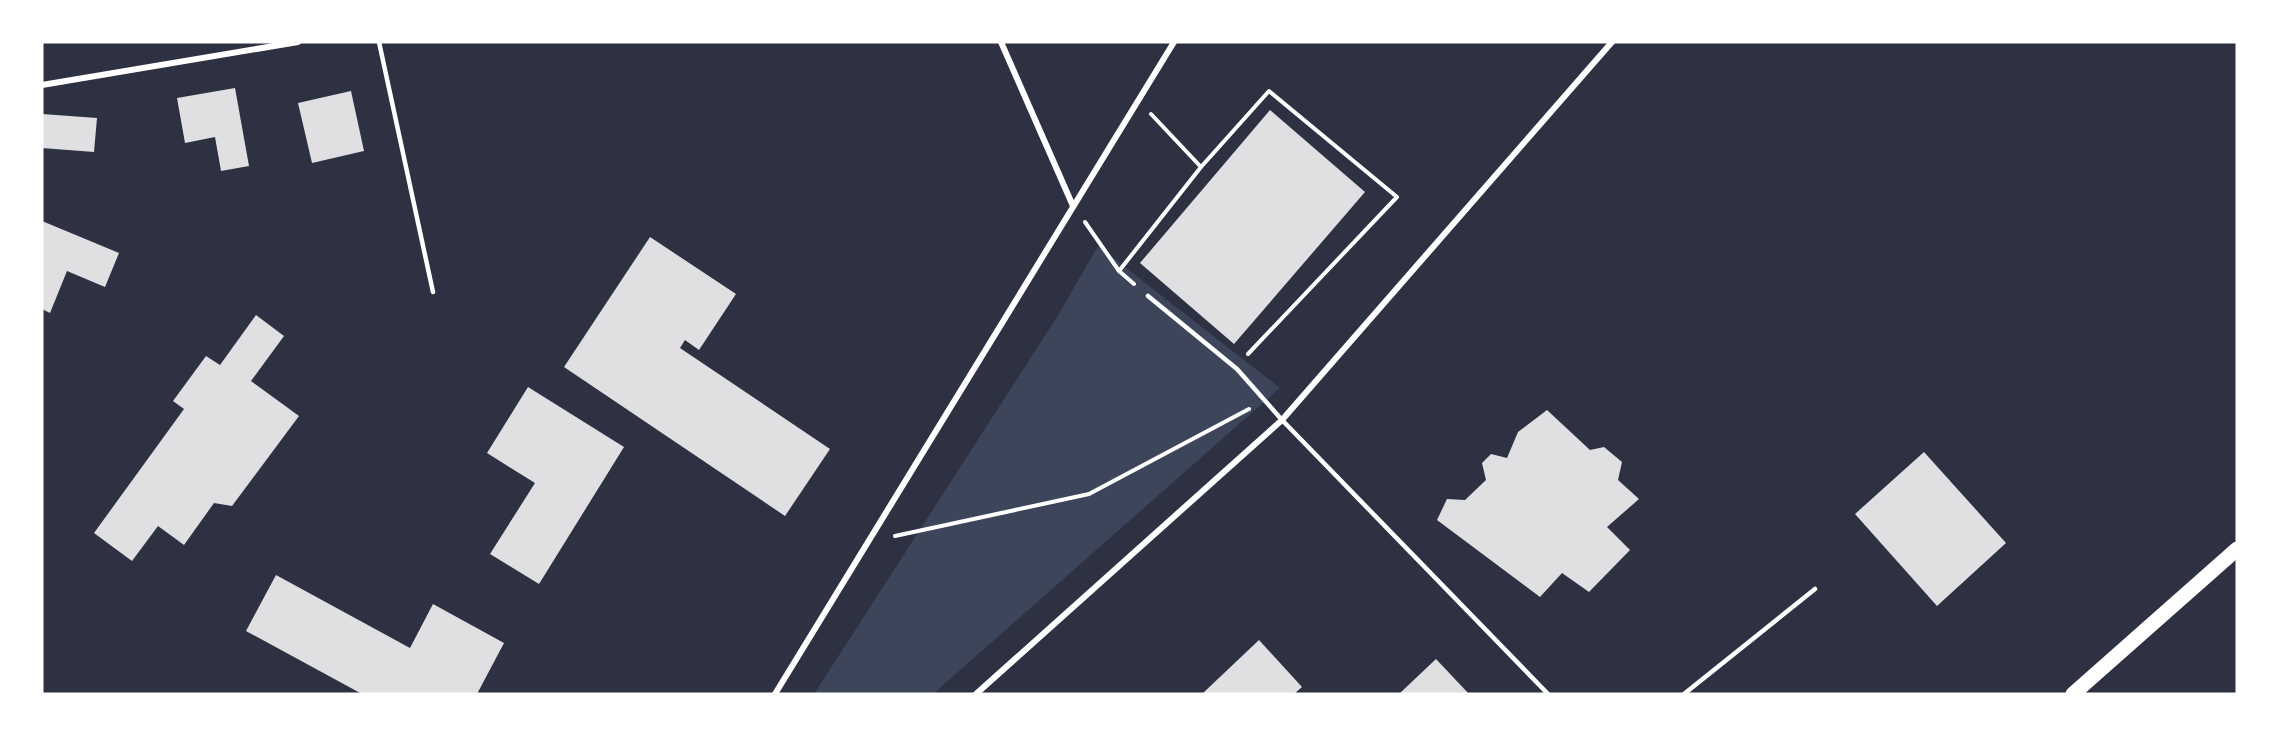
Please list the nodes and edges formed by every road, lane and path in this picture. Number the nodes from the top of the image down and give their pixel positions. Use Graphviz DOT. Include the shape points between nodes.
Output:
graph roads {
  1 [pos="298,42"];
  2 [pos="379,42"];
  3 [pos="1001,42"];
  4 [pos="1174,42"];
  5 [pos="1611,42"];
  6 [pos="42,85"];
  7 [pos="1138,101"];
  8 [pos="1201,167"];
  9 [pos="1073,206"];
  10 [pos="1119,271"];
  11 [pos="433,292"];
  12 [pos="1148,296"];
  13 [pos="1235,368"];
  14 [pos="1265,401"];
  15 [pos="1282,420"];
  16 [pos="868,542"];
  17 [pos="2237,549"];
  18 [pos="1815,589"];
  19 [pos="775,694"];
  20 [pos="976,694"];
  21 [pos="1548,694"];
  22 [pos="1684,694"];
  23 [pos="2073,694"];
  1 -- 6 [label="street"];
  2 -- 11 [label="lane"];
  3 -- 9 [label="street"];
  4 -- 7 [label="street"];
  5 -- 15 [label="street"];
  7 -- 8 [label="path"];
  7 -- 9 [label="street"];
  8 -- 10 [label="path"];
  8 -- 13 [label="path" via="1269,91 1397,197"];
  9 -- 10 [label="path"];
  9 -- 16 [label="street"];
  10 -- 12 [label="path"];
  12 -- 13 [label="lane"];
  13 -- 14 [label="lane"];
  14 -- 15 [label="lane"];
  14 -- 16 [label="path" via="1089,494"];
  15 -- 20 [label="street"];
  15 -- 21 [label="lane"];
  16 -- 19 [label="street"];
  17 -- 23 [label="main road"];
  18 -- 22 [label="lane"];
}
